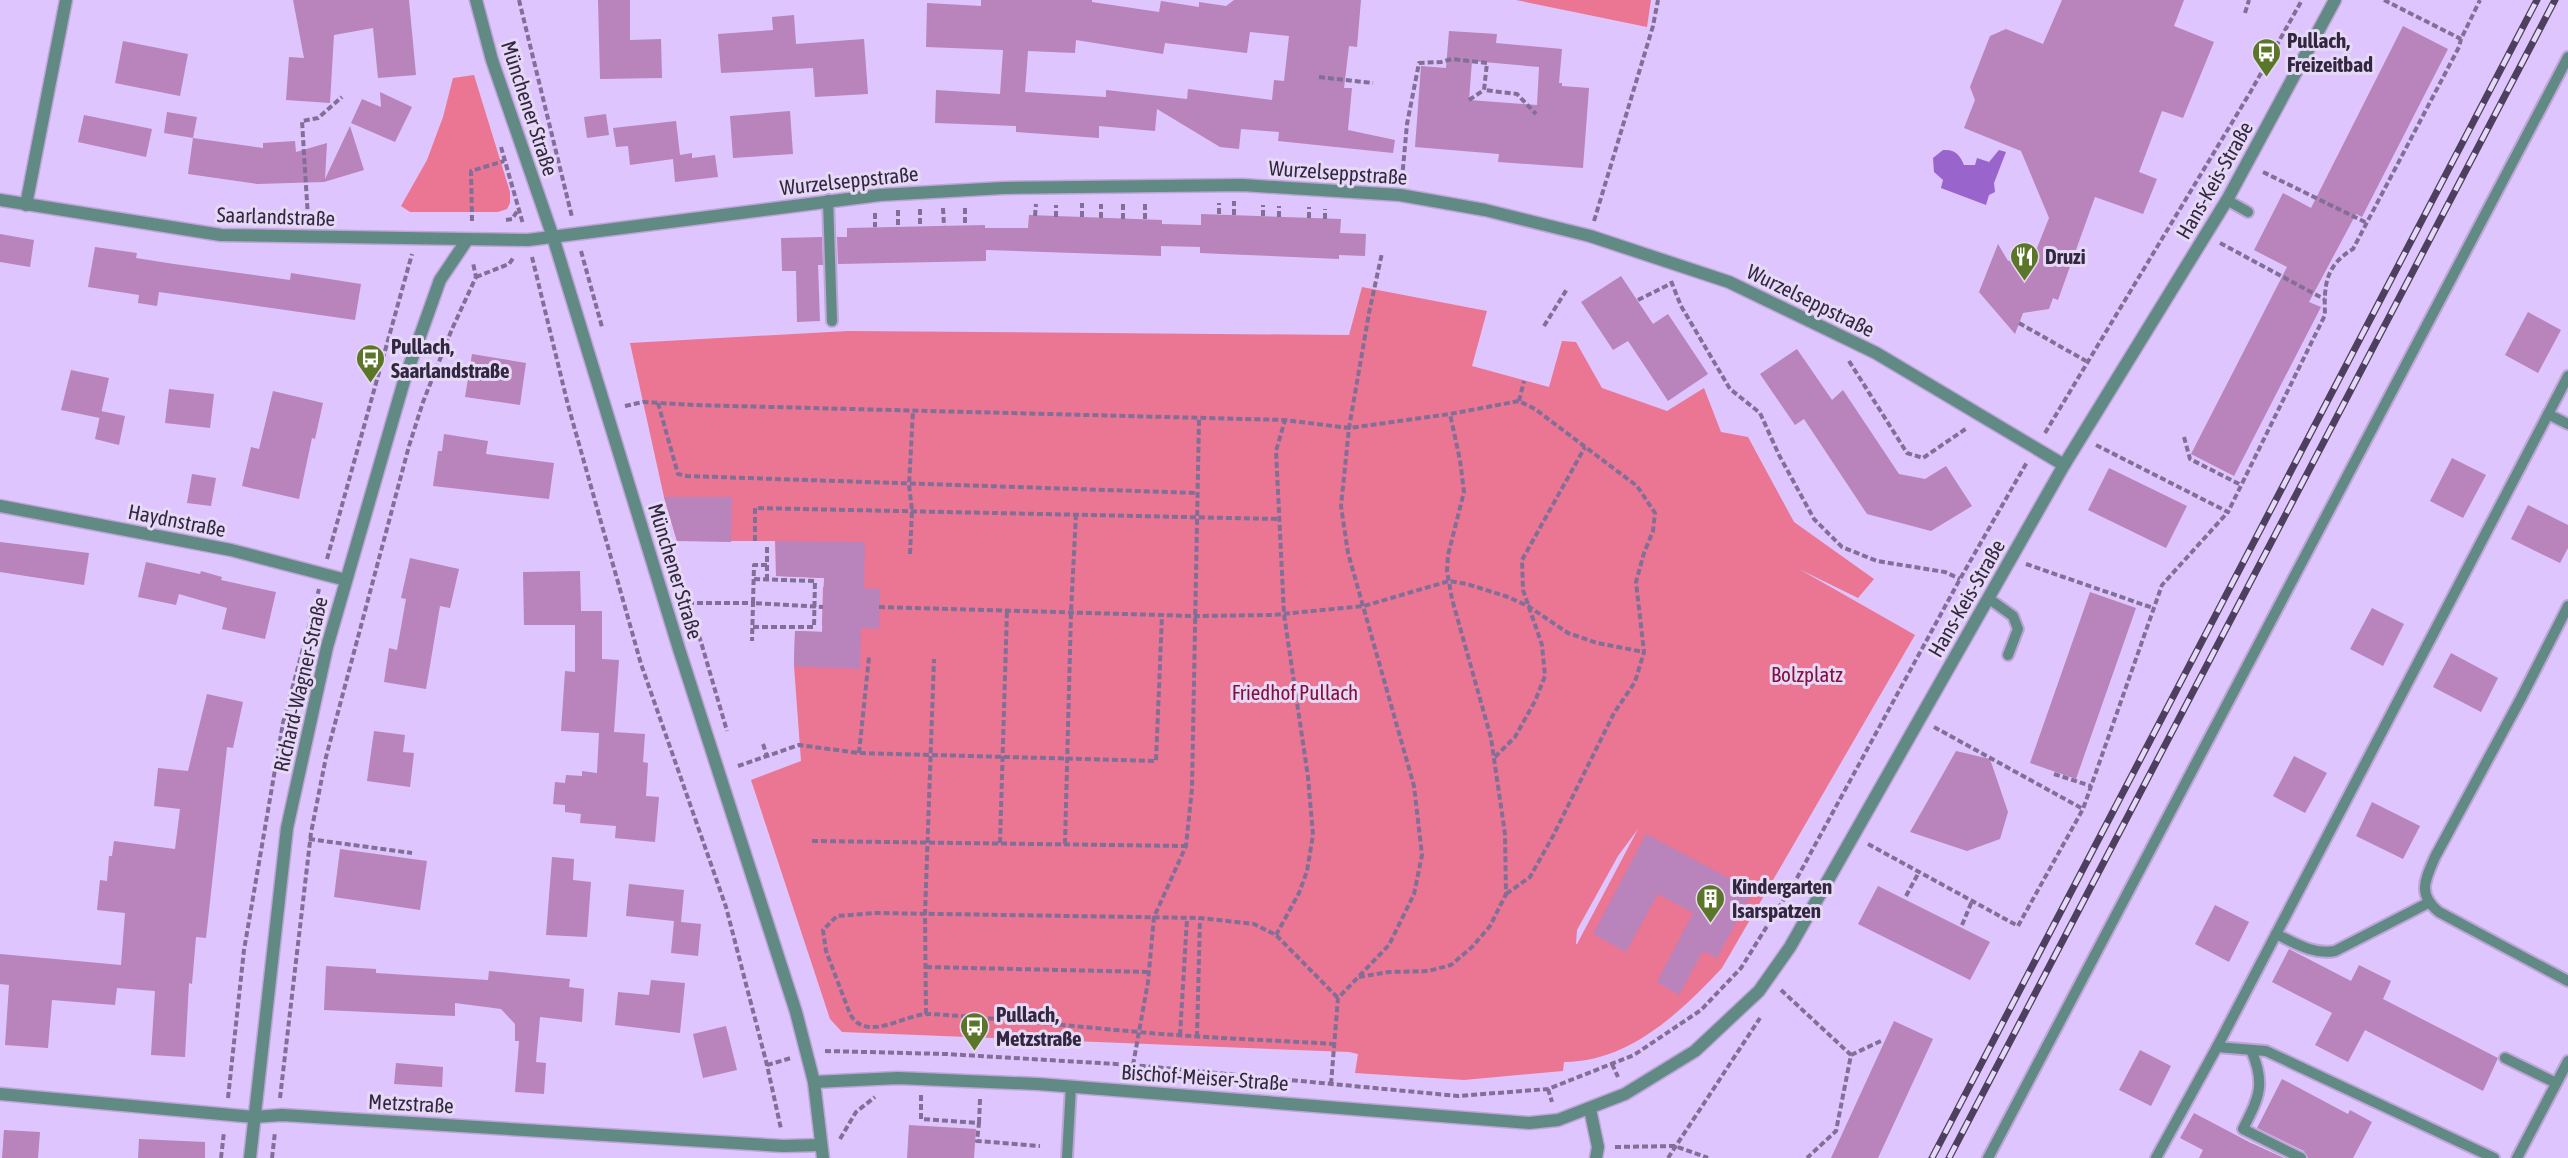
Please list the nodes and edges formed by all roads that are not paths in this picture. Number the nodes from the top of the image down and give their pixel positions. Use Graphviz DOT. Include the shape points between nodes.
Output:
graph roads {
  1 [pos="66,0"];
  2 [pos="476,0"];
  3 [pos="2335,0"];
  4 [pos="2568,57"];
  5 [pos="0,200"];
  6 [pos="2227,200"];
  7 [pos="828,201"];
  8 [pos="26,205"];
  9 [pos="2248,212"];
  10 [pos="553,237"];
  11 [pos="467,240"];
  12 [pos="832,321"];
  13 [pos="2568,376"];
  14 [pos="2548,414"];
  15 [pos="2568,424"];
  16 [pos="2064,465"];
  17 [pos="0,506"];
  18 [pos="346,580"];
  19 [pos="1988,598"];
  20 [pos="2568,606"];
  21 [pos="2008,655"];
  22 [pos="2428,903"];
  23 [pos="2276,934"];
  24 [pos="2568,981"];
  25 [pos="2217,1047"];
  26 [pos="2251,1050"];
  27 [pos="2505,1058"];
  28 [pos="2568,1061"];
  29 [pos="814,1082"];
  30 [pos="2556,1083"];
  31 [pos="1071,1086"];
  32 [pos="0,1094"];
  33 [pos="1590,1109"];
  34 [pos="254,1117"];
  35 [pos="822,1152"];
  36 [pos="1597,1152"];
  37 [pos="250,1158"];
  38 [pos="1067,1158"];
  39 [pos="1988,1158"];
  40 [pos="2156,1158"];
  41 [pos="2301,1158"];
  42 [pos="2494,1158"];
  43 [pos="2517,1158"];
  1 -- 8 [label="street"];
  2 -- 10 [label="street, Münchener Straße" via="492,60"];
  3 -- 6 [label="street, Hans-Keis-Straße"];
  4 -- 39 [label="lane"];
  5 -- 8 [label="street, Saarlandstraße"];
  6 -- 9 [label="lane"];
  6 -- 16 [label="street, Hans-Keis-Straße"];
  7 -- 10 [label="street, Wurzelseppstraße"];
  7 -- 12 [label="lane"];
  7 -- 16 [label="street, Wurzelseppstraße" via="1003,188 1235,185 1400,195 1485,210 1590,236 1729,282 1876,353"];
  8 -- 11 [label="street, Saarlandstraße" via="221,236"];
  10 -- 11 [label="street, Saarlandstraße"];
  10 -- 29 [label="street, Münchener Straße"];
  11 -- 18 [label="street, Richard-Wagner-Straße" via="441,280 404,381"];
  13 -- 14 [label="lane"];
  14 -- 15 [label="lane"];
  14 -- 23 [label="lane"];
  16 -- 19 [label="street, Hans-Keis-Straße"];
  17 -- 18 [label="street, Haydnstraße" via="231,550"];
  18 -- 34 [label="street, Richard-Wagner-Straße" via="287,828"];
  19 -- 21 [label="lane" via="2013,616 2018,629"];
  19 -- 33 [label="street, Hans-Keis-Straße" via="1769,980 1695,1051 1624,1094"];
  20 -- 22 [label="lane" via="2435,857 2425,881"];
  22 -- 23 [label="lane" via="2335,951 2306,949"];
  22 -- 24 [label="lane"];
  23 -- 25 [label="lane"];
  25 -- 26 [label="lane"];
  25 -- 40 [label="lane"];
  26 -- 41 [label="lane" via="2258,1066 2260,1090 2243,1129"];
  26 -- 42 [label="lane" via="2266,1051"];
  27 -- 30 [label="lane"];
  28 -- 30 [label="lane"];
  29 -- 31 [label="street, Bischof-Meiser-Straße" via="898,1078"];
  29 -- 35 [label="street, Münchener Straße"];
  30 -- 43 [label="lane"];
  31 -- 33 [label="street, Bischof-Meiser-Straße" via="1529,1123 1558,1120"];
  31 -- 38 [label="lane"];
  32 -- 34 [label="street, Metzstraße"];
  33 -- 36 [label="street"];
  34 -- 35 [label="street, Metzstraße" via="783,1146"];
  34 -- 37 [label="street, Richard-Wagner-Straße"];
}
